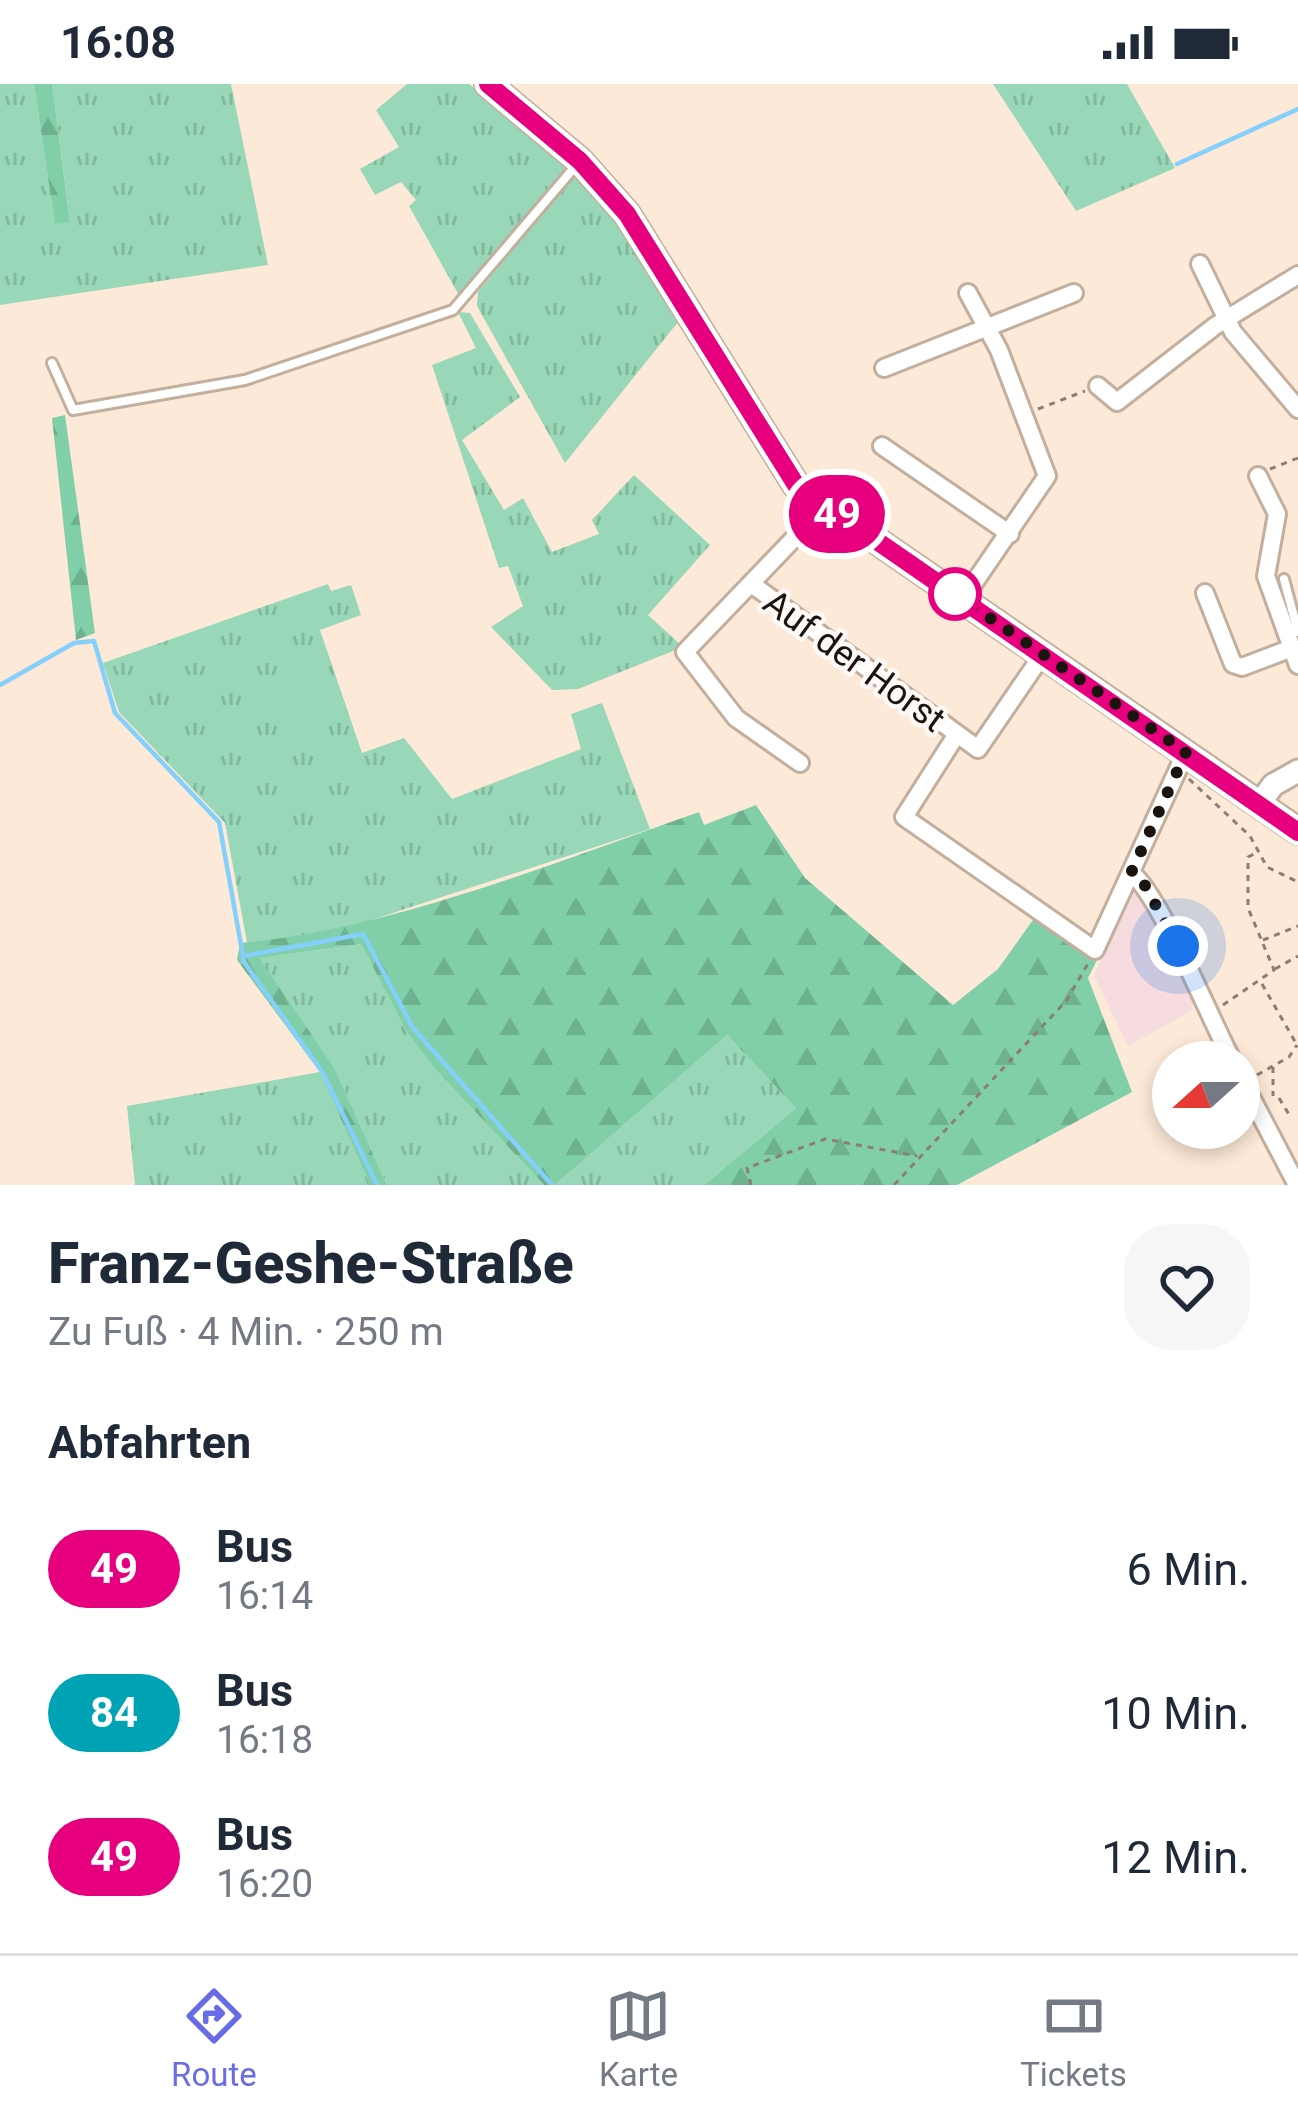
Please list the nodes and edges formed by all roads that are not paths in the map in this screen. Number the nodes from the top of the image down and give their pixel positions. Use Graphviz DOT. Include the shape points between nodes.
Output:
graph roads {
  1 [pos="488,84"];
  2 [pos="580,161"];
  3 [pos="1200,264"];
  4 [pos="1298,274"];
  5 [pos="968,293"];
  6 [pos="1073,293"];
  7 [pos="1227,321"];
  8 [pos="986,327"];
  9 [pos="52,363"];
  10 [pos="884,368"];
  11 [pos="1098,386"];
  12 [pos="1298,409"];
  13 [pos="882,446"];
  14 [pos="1258,476"];
  15 [pos="825,506"];
  16 [pos="1010,534"];
  17 [pos="1284,579"];
  18 [pos="752,586"];
  19 [pos="1205,593"];
  20 [pos="962,599"];
  21 [pos="1296,648"];
  22 [pos="1043,654"];
  23 [pos="957,734"];
  24 [pos="1182,759"];
  25 [pos="800,763"];
  26 [pos="1298,771"];
  27 [pos="1260,802"];
  28 [pos="1298,832"];
  29 [pos="1131,873"];
  30 [pos="1221,1041"];
  31 [pos="1260,1114"];
  32 [pos="1297,1185"];
  1 -- 2 [label="main road"];
  2 -- 9 [label="lane" via="453,310 245,380 73,410"];
  2 -- 15 [label="main road" via="627,214 775,458"];
  3 -- 7 [label="street"];
  4 -- 7 [label="street"];
  5 -- 8 [label="street"];
  6 -- 8 [label="street"];
  7 -- 11 [label="street" via="1117,402"];
  7 -- 12 [label="street"];
  8 -- 10 [label="street"];
  8 -- 16 [label="street" via="1047,476"];
  13 -- 16 [label="street"];
  14 -- 21 [label="street" via="1277,514 1266,576"];
  15 -- 18 [label="street, Auf der Horst"];
  15 -- 20 [label="main road"];
  16 -- 20 [label="street"];
  17 -- 21 [label="lane"];
  18 -- 23 [label="street, Auf der Horst"];
  18 -- 25 [label="street, Auf der Horst" via="685,652 736,718"];
  19 -- 21 [label="street" via="1233,664 1242,668"];
  20 -- 22 [label="main road"];
  22 -- 23 [label="street, Auf der Horst" via="978,749"];
  22 -- 24 [label="main road"];
  23 -- 29 [label="street, Auf der Horst" via="904,817 1096,950"];
  24 -- 27 [label="main road"];
  24 -- 29 [label="street"];
  26 -- 27 [label="street"];
  27 -- 28 [label="main road"];
  29 -- 30 [label="street" via="1178,946"];
  31 -- 32 [label="street"];
}
